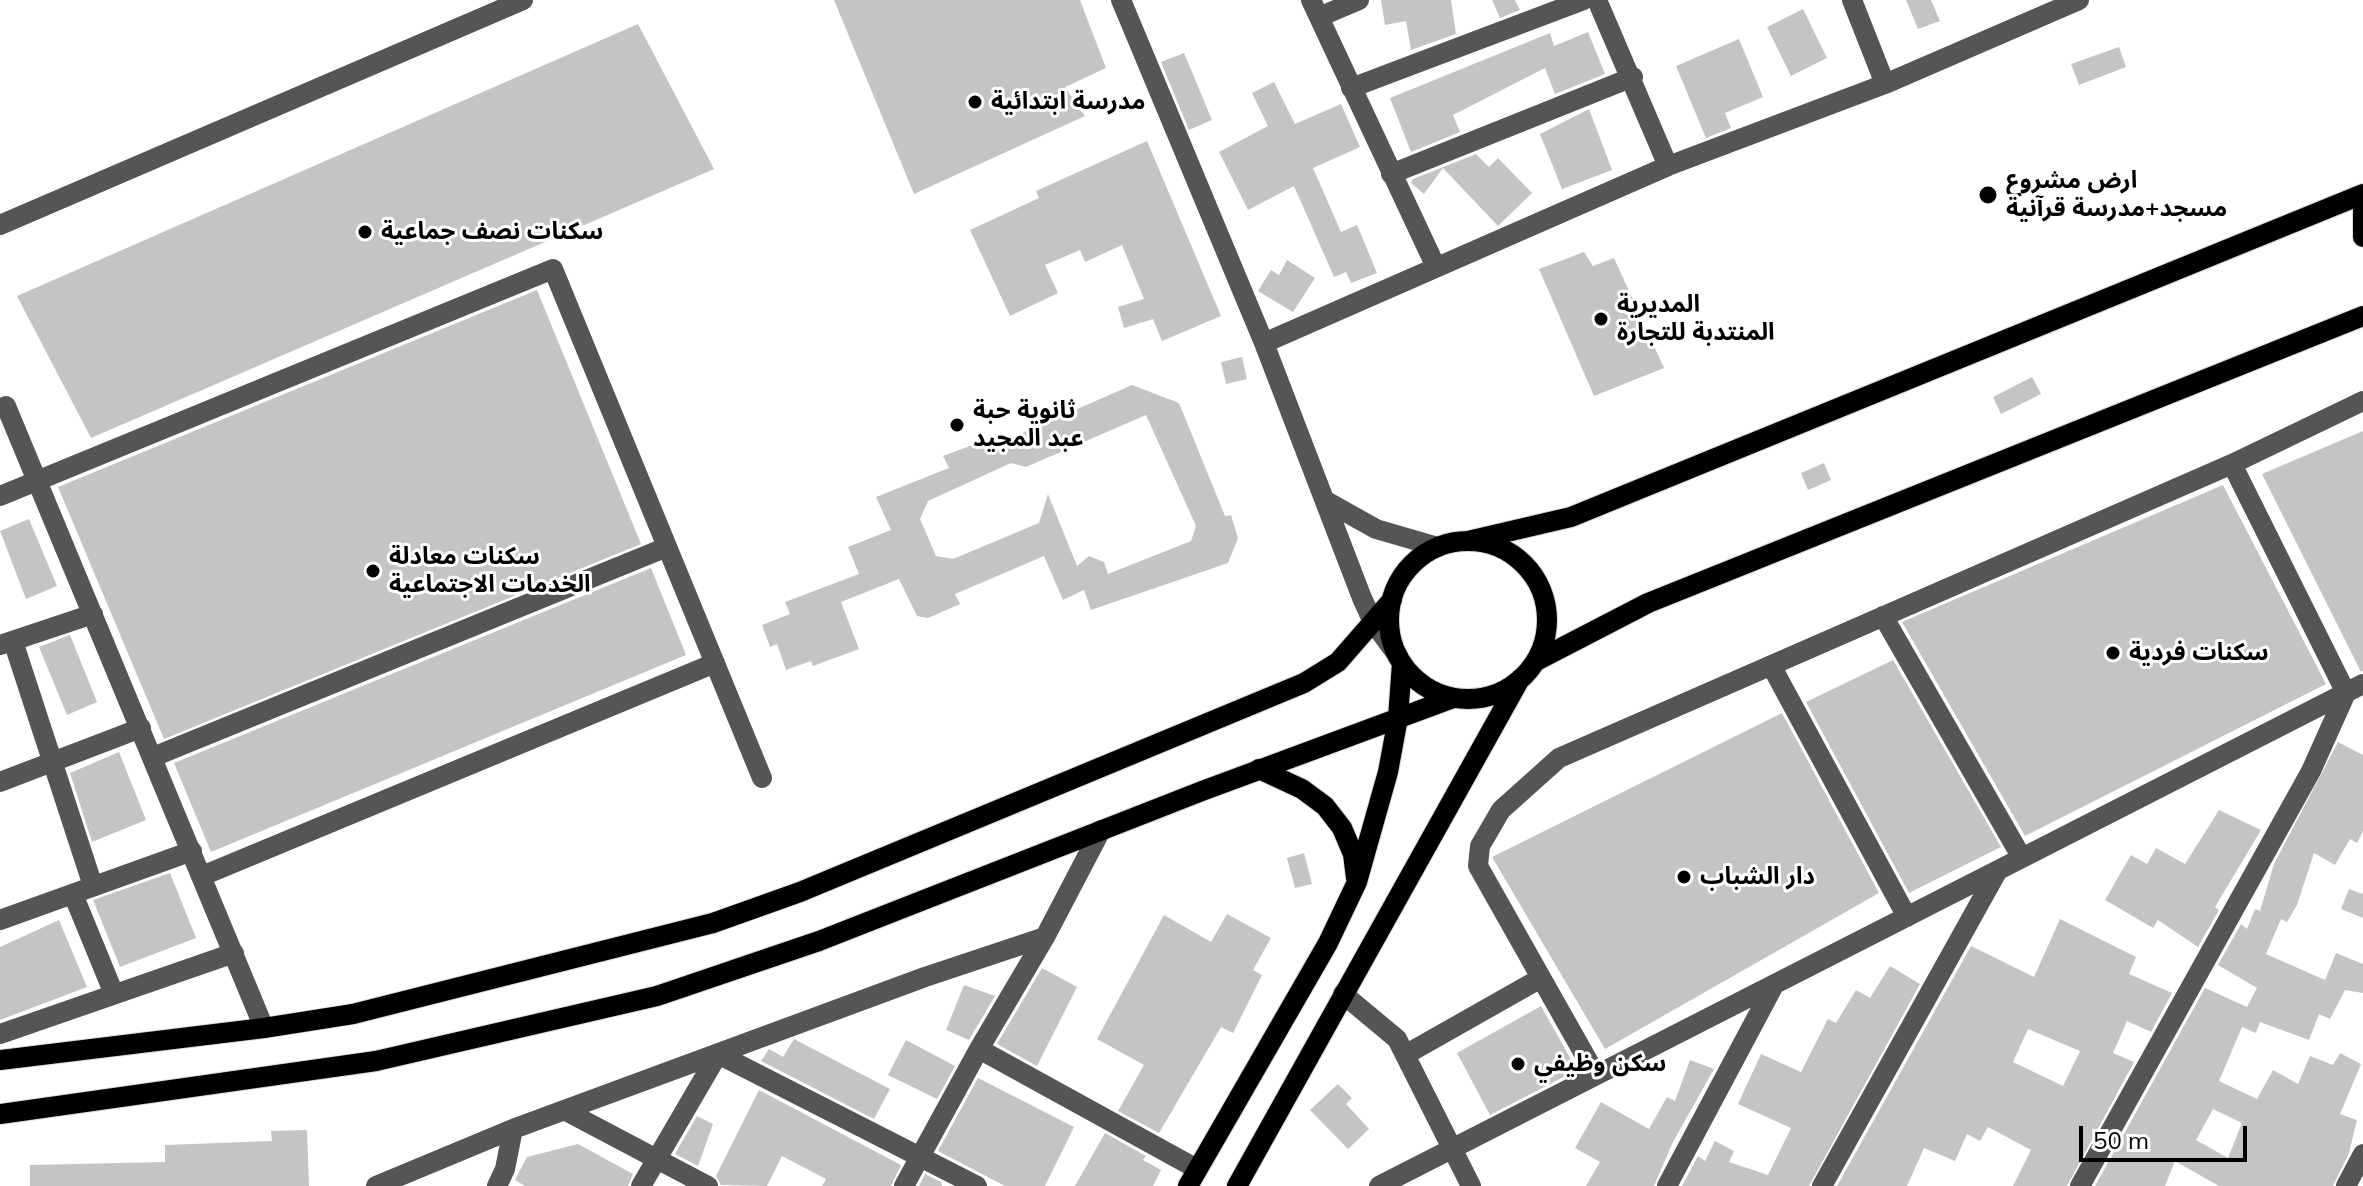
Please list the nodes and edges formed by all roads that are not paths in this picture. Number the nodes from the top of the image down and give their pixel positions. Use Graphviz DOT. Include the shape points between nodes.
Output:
graph roads {
  1 [pos="523,0"];
  2 [pos="1121,0"];
  3 [pos="1359,0"];
  4 [pos="1584,0"];
  5 [pos="1597,0"];
  6 [pos="1852,0"];
  7 [pos="2079,0"];
  8 [pos="1315,9"];
  9 [pos="1633,77"];
  10 [pos="1885,84"];
  11 [pos="1351,88"];
  12 [pos="1668,166"];
  13 [pos="1391,174"];
  14 [pos="2363,194"];
  15 [pos="2363,208"];
  16 [pos="0,225"];
  17 [pos="2363,237"];
  18 [pos="1435,265"];
  19 [pos="2363,316"];
  20 [pos="1264,343"];
  21 [pos="2363,401"];
  22 [pos="6,406"];
  23 [pos="2232,464"];
  24 [pos="38,482"];
  25 [pos="0,496"];
  26 [pos="1326,501"];
  27 [pos="1468,541"];
  28 [pos="667,547"];
  29 [pos="1438,547"];
  30 [pos="1392,600"];
  31 [pos="93,614"];
  32 [pos="1883,616"];
  33 [pos="1373,622"];
  34 [pos="6,643"];
  35 [pos="1400,660"];
  36 [pos="1536,661"];
  37 [pos="715,663"];
  38 [pos="1772,667"];
  39 [pos="1520,679"];
  40 [pos="2355,689"];
  41 [pos="1453,698"];
  42 [pos="1398,718"];
  43 [pos="141,728"];
  44 [pos="153,757"];
  45 [pos="54,761"];
  46 [pos="1259,769"];
  47 [pos="762,778"];
  48 [pos="0,782"];
  49 [pos="1101,830"];
  50 [pos="192,851"];
  51 [pos="2022,858"];
  52 [pos="1997,871"];
  53 [pos="202,876"];
  54 [pos="1357,882"];
  55 [pos="93,886"];
  56 [pos="73,894"];
  57 [pos="1907,917"];
  58 [pos="0,920"];
  59 [pos="1045,937"];
  60 [pos="234,953"];
  61 [pos="1541,978"];
  62 [pos="1774,985"];
  63 [pos="114,994"];
  64 [pos="1343,994"];
  65 [pos="264,1028"];
  66 [pos="0,1034"];
  67 [pos="979,1049"];
  68 [pos="718,1054"];
  69 [pos="1405,1055"];
  70 [pos="0,1060"];
  71 [pos="1596,1075"];
  72 [pos="564,1110"];
  73 [pos="0,1114"];
  74 [pos="513,1129"];
  75 [pos="1454,1148"];
  76 [pos="2363,1154"];
  77 [pos="921,1155"];
  78 [pos="656,1159"];
  79 [pos="1192,1178"];
  80 [pos="376,1186"];
  81 [pos="497,1186"];
  82 [pos="641,1186"];
  83 [pos="708,1186"];
  84 [pos="904,1186"];
  85 [pos="977,1186"];
  86 [pos="1237,1186"];
  87 [pos="1379,1186"];
  88 [pos="1471,1186"];
  89 [pos="1667,1186"];
  90 [pos="1822,1186"];
  91 [pos="2080,1186"];
  92 [pos="2346,1186"];
  1 -- 16 [label="street"];
  2 -- 20 [label="street"];
  3 -- 8 [label="street"];
  4 -- 11 [label="street"];
  5 -- 9 [label="street"];
  6 -- 10 [label="street"];
  7 -- 10 [label="street"];
  8 -- 11 [label="street"];
  9 -- 12 [label="street"];
  9 -- 13 [label="street"];
  10 -- 12 [label="street"];
  11 -- 13 [label="street"];
  12 -- 18 [label="street"];
  13 -- 18 [label="street"];
  14 -- 27 [label="main road" via="1571,517"];
  15 -- 17 [label="main road"];
  18 -- 20 [label="street"];
  19 -- 36 [label="main road" via="1648,603"];
  20 -- 26 [label="street"];
  21 -- 23 [label="street"];
  22 -- 24 [label="street"];
  23 -- 32 [label="street"];
  23 -- 40 [label="street"];
  24 -- 25 [label="street"];
  24 -- 28 [label="street" via="553,269"];
  24 -- 31 [label="street"];
  26 -- 29 [label="street" via="1376,529"];
  26 -- 33 [label="street"];
  27 -- 29 [label="main road"];
  27 -- 36 [label="main road" via="1492,544 1531,570 1547,615"];
  28 -- 37 [label="street"];
  28 -- 44 [label="street"];
  29 -- 30 [label="main road" via="1410,569"];
  30 -- 33 [label="main road"];
  30 -- 35 [label="main road" via="1392,638"];
  31 -- 34 [label="street"];
  31 -- 43 [label="street"];
  32 -- 38 [label="street"];
  32 -- 51 [label="street"];
  33 -- 35 [label="street"];
  33 -- 65 [label="main road" via="1338,662 1304,683 800,892 633,945 353,1014"];
  34 -- 45 [label="street"];
  35 -- 41 [label="main road" via="1424,685"];
  35 -- 42 [label="main road"];
  36 -- 39 [label="main road"];
  37 -- 47 [label="street"];
  37 -- 53 [label="street"];
  38 -- 57 [label="street"];
  38 -- 61 [label="street" via="1559,758 1501,810 1480,846 1478,866"];
  39 -- 41 [label="main road" via="1477,699"];
  39 -- 64 [label="main road"];
  40 -- 51 [label="street"];
  40 -- 91 [label="street"];
  41 -- 42 [label="main road"];
  42 -- 46 [label="main road"];
  42 -- 54 [label="main road"];
  43 -- 44 [label="street"];
  43 -- 45 [label="street"];
  44 -- 50 [label="street"];
  45 -- 48 [label="street"];
  45 -- 55 [label="street"];
  46 -- 49 [label="main road"];
  46 -- 54 [label="main road" via="1325,806 1347,841"];
  49 -- 59 [label="street"];
  49 -- 73 [label="main road" via="819,941 657,996 376,1061"];
  50 -- 53 [label="street"];
  50 -- 55 [label="street"];
  51 -- 52 [label="street"];
  52 -- 57 [label="street"];
  52 -- 90 [label="street"];
  53 -- 60 [label="street"];
  54 -- 79 [label="main road" via="1328,943"];
  55 -- 56 [label="street"];
  56 -- 58 [label="street"];
  56 -- 63 [label="street"];
  57 -- 62 [label="street"];
  59 -- 67 [label="street"];
  59 -- 68 [label="street"];
  60 -- 63 [label="street"];
  60 -- 65 [label="street"];
  61 -- 69 [label="street"];
  61 -- 71 [label="street"];
  62 -- 71 [label="street"];
  62 -- 89 [label="street"];
  63 -- 66 [label="street"];
  64 -- 69 [label="street" via="1397,1039"];
  64 -- 86 [label="main road"];
  65 -- 70 [label="main road"];
  67 -- 77 [label="street"];
  67 -- 79 [label="street"];
  68 -- 72 [label="street"];
  68 -- 77 [label="street"];
  68 -- 78 [label="street"];
  69 -- 75 [label="street"];
  71 -- 75 [label="street"];
  72 -- 74 [label="street"];
  72 -- 78 [label="street"];
  74 -- 80 [label="street"];
  74 -- 81 [label="street"];
  75 -- 87 [label="street"];
  75 -- 88 [label="street"];
  76 -- 92 [label="street"];
  77 -- 84 [label="street"];
  77 -- 85 [label="street"];
  78 -- 82 [label="street"];
  78 -- 83 [label="street"];
}
